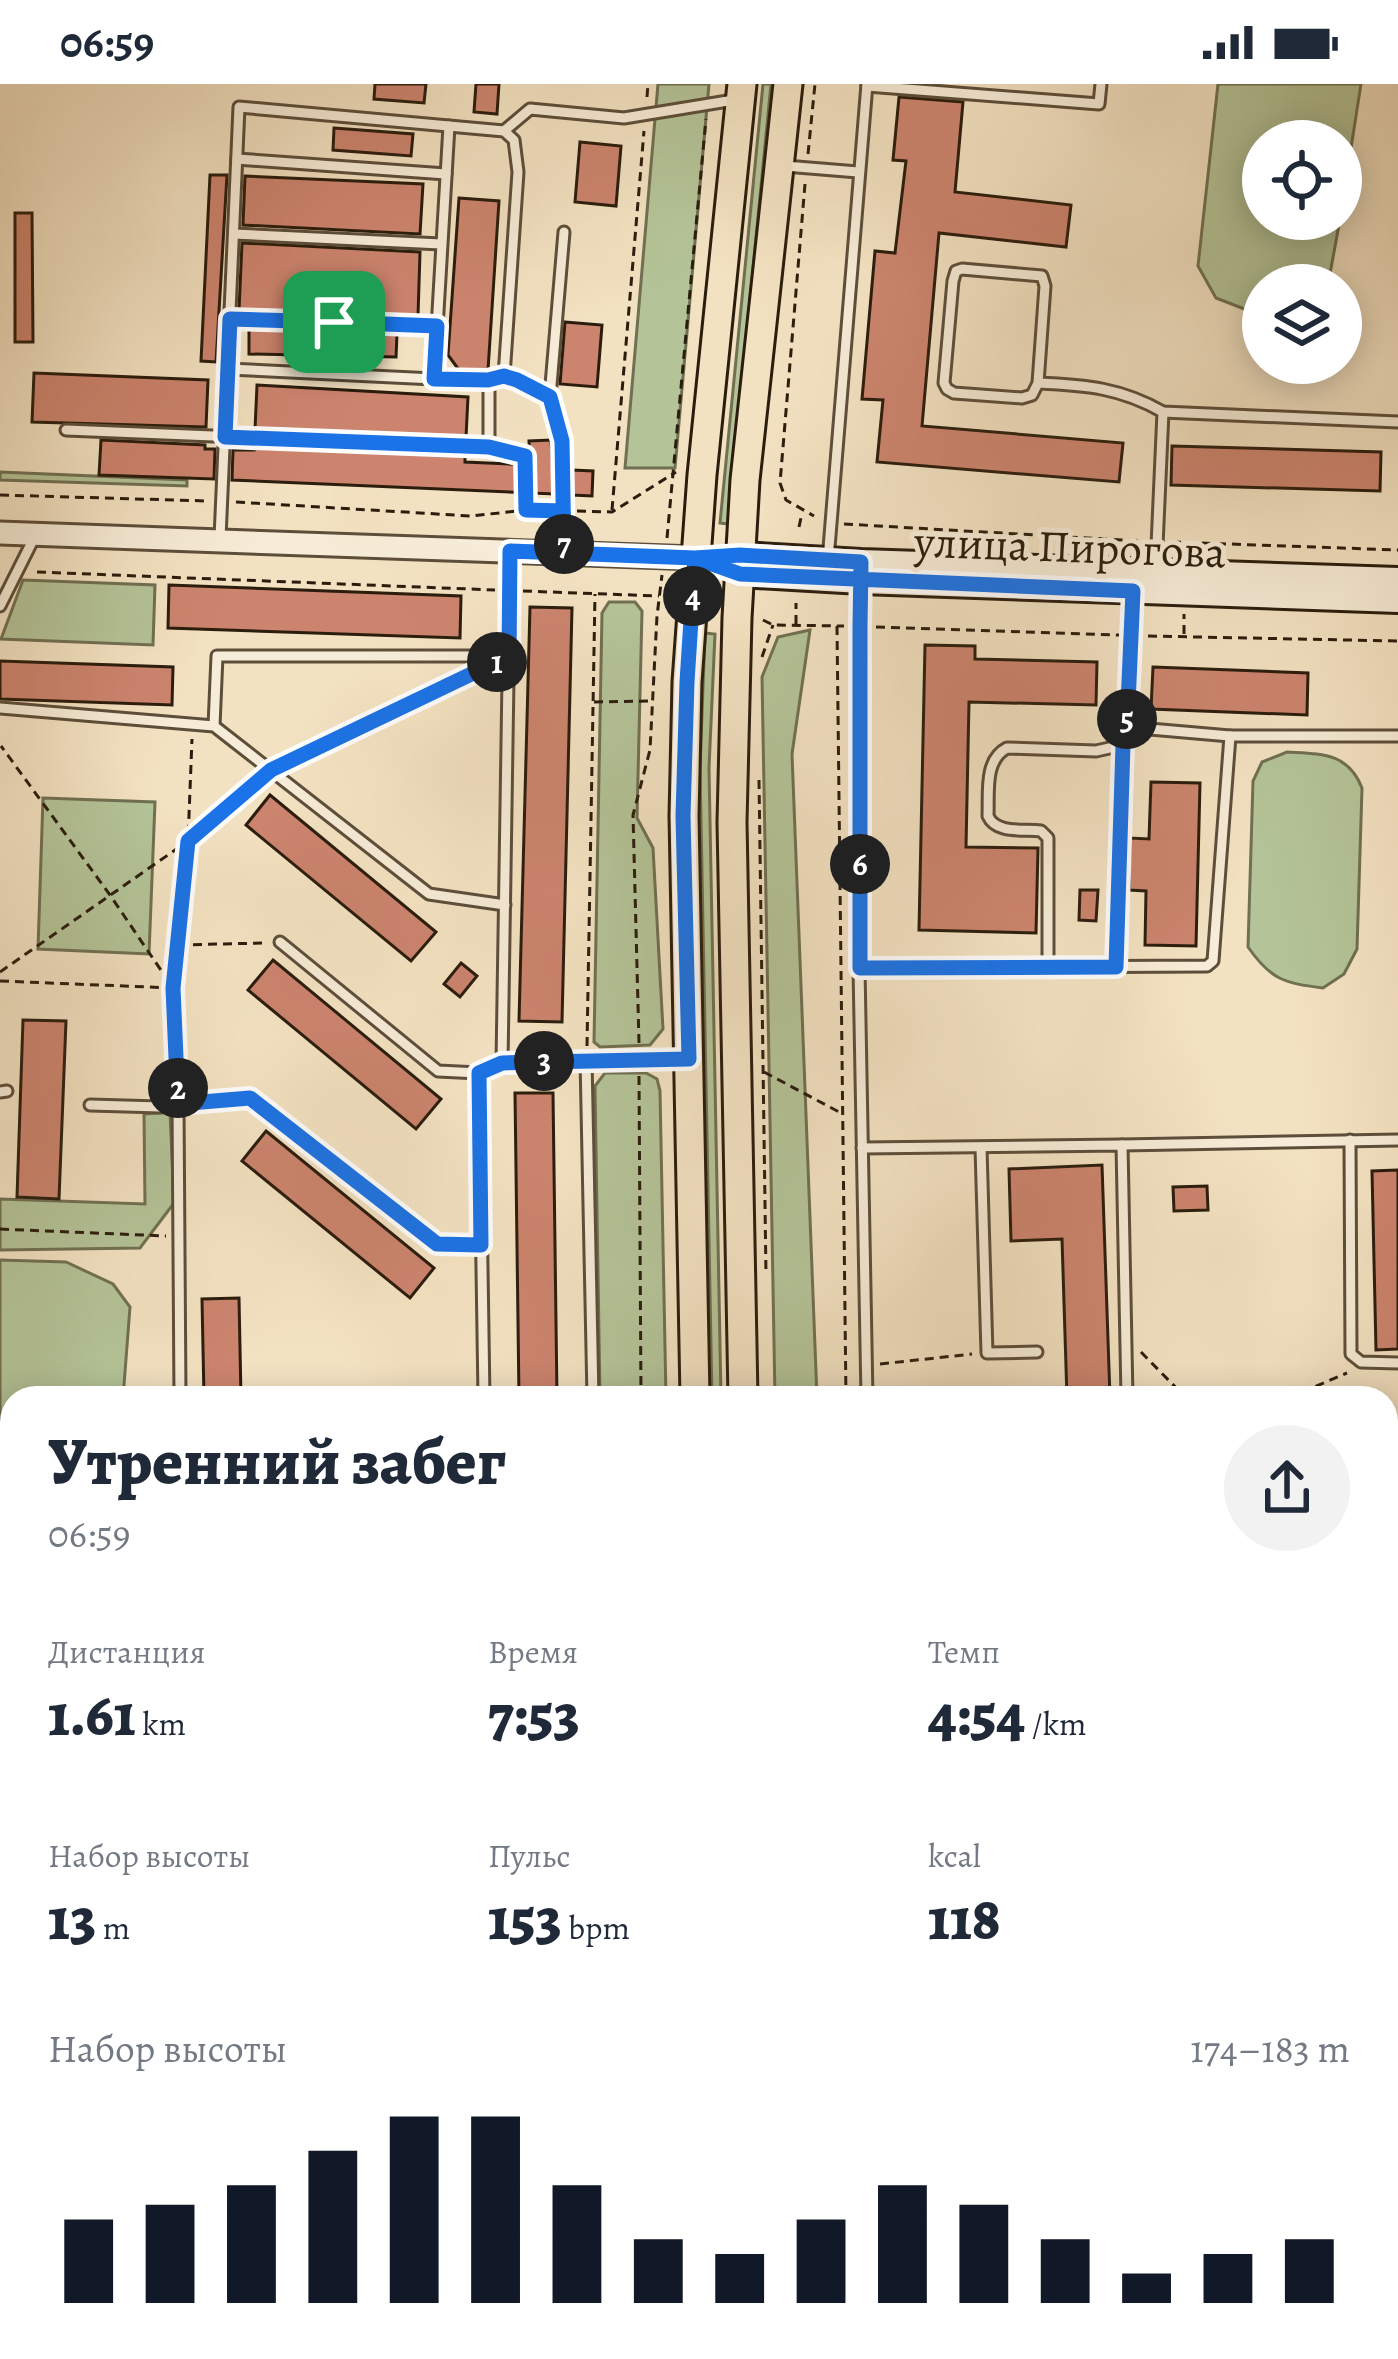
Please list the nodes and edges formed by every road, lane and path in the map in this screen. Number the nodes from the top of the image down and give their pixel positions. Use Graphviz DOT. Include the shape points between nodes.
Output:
graph roads {
  1 [pos="648,84"];
  2 [pos="788,84"];
  3 [pos="814,84"];
  4 [pos="1101,84"];
  5 [pos="867,85"];
  6 [pos="741,92"];
  7 [pos="646,116"];
  8 [pos="706,118"];
  9 [pos="448,126"];
  10 [pos="504,131"];
  11 [pos="237,159"];
  12 [pos="797,167"];
  13 [pos="858,172"];
  14 [pos="446,174"];
  15 [pos="563,232"];
  16 [pos="234,234"];
  17 [pos="441,244"];
  18 [pos="230,319"];
  19 [pos="437,326"];
  20 [pos="228,370"];
  21 [pos="504,376"];
  22 [pos="434,379"];
  23 [pos="488,380"];
  24 [pos="1038,383"];
  25 [pos="550,397"];
  26 [pos="1163,412"];
  27 [pos="1398,422"];
  28 [pos="66,430"];
  29 [pos="225,437"];
  30 [pos="489,447"];
  31 [pos="673,472"];
  32 [pos="0,494"];
  33 [pos="109,498"];
  34 [pos="222,501"];
  35 [pos="526,510"];
  36 [pos="563,511"];
  37 [pos="802,511"];
  38 [pos="612,512"];
  39 [pos="109,513"];
  40 [pos="817,518"];
  41 [pos="842,524"];
  42 [pos="800,527"];
  43 [pos="0,532"];
  44 [pos="35,534"];
  45 [pos="667,540"];
  46 [pos="220,541"];
  47 [pos="1148,542"];
  48 [pos="1165,542"];
  49 [pos="1398,550"];
  50 [pos="510,551"];
  51 [pos="564,553"];
  52 [pos="695,558"];
  53 [pos="828,560"];
  54 [pos="740,564"];
  55 [pos="861,571"];
  56 [pos="18,572"];
  57 [pos="663,574"];
  58 [pos="1398,580"];
  59 [pos="1144,581"];
  60 [pos="510,591"];
  61 [pos="596,594"];
  62 [pos="659,596"];
  63 [pos="796,597"];
  64 [pos="1398,600"];
  65 [pos="1184,605"];
  66 [pos="0,606"];
  67 [pos="763,620"];
  68 [pos="773,625"];
  69 [pos="796,626"];
  70 [pos="837,626"];
  71 [pos="849,627"];
  72 [pos="868,627"];
  73 [pos="1127,635"];
  74 [pos="1140,636"];
  75 [pos="1184,636"];
  76 [pos="1398,641"];
  77 [pos="509,656"];
  78 [pos="761,662"];
  79 [pos="652,701"];
  80 [pos="592,702"];
  81 [pos="0,708"];
  82 [pos="193,725"];
  83 [pos="214,726"];
  84 [pos="1127,727"];
  85 [pos="1230,736"];
  86 [pos="1398,736"];
  87 [pos="1123,745"];
  88 [pos="0,746"];
  89 [pos="0,760"];
  90 [pos="271,770"];
  91 [pos="758,771"];
  92 [pos="188,841"];
  93 [pos="110,895"];
  94 [pos="505,905"];
  95 [pos="280,942"];
  96 [pos="176,945"];
  97 [pos="1048,967"];
  98 [pos="1116,967"];
  99 [pos="860,968"];
  100 [pos="0,971"];
  101 [pos="0,981"];
  102 [pos="173,988"];
  103 [pos="639,1047"];
  104 [pos="689,1059"];
  105 [pos="586,1060"];
  106 [pos="502,1063"];
  107 [pos="763,1071"];
  108 [pos="479,1073"];
  109 [pos="639,1073"];
  110 [pos="178,1104"];
  111 [pos="90,1105"];
  112 [pos="843,1114"];
  113 [pos="1350,1140"];
  114 [pos="1398,1140"];
  115 [pos="1122,1145"];
  116 [pos="862,1148"];
  117 [pos="981,1148"];
  118 [pos="0,1228"];
  119 [pos="178,1236"];
  120 [pos="481,1245"];
  121 [pos="766,1281"];
  122 [pos="1126,1336"];
  123 [pos="1037,1352"];
  124 [pos="987,1353"];
  125 [pos="1361,1362"];
  126 [pos="1398,1363"];
  127 [pos="867,1364"];
  128 [pos="180,1386"];
  129 [pos="484,1386"];
  130 [pos="593,1386"];
  131 [pos="641,1386"];
  132 [pos="695,1386"];
  133 [pos="743,1386"];
  134 [pos="846,1386"];
  135 [pos="867,1386"];
  136 [pos="1127,1386"];
  137 [pos="1174,1386"];
  138 [pos="1317,1386"];
  1 -- 7 [label="path"];
  2 -- 12 [label="main road"];
  3 -- 12 [label="path"];
  4 -- 5 [label="lane" via="1099,104"];
  5 -- 13 [label="lane"];
  6 -- 7 [label="lane"];
  6 -- 52 [label="main road"];
  7 -- 10 [label="lane" via="530,109"];
  7 -- 38 [label="path"];
  8 -- 31 [label="path"];
  9 -- 10 [label="lane"];
  9 -- 11 [label="lane" via="239,107"];
  9 -- 14 [label="lane"];
  10 -- 21 [label="lane" via="514,140 518,172"];
  11 -- 14 [label="lane"];
  11 -- 16 [label="lane"];
  12 -- 13 [label="lane"];
  12 -- 37 [label="path" via="777,483"];
  12 -- 54 [label="main road" via="745,480"];
  13 -- 53 [label="lane"];
  14 -- 17 [label="lane"];
  15 -- 25 [label="lane"];
  16 -- 17 [label="lane"];
  16 -- 18 [label="lane"];
  17 -- 19 [label="lane"];
  18 -- 19 [label="lane"];
  18 -- 20 [label="lane"];
  19 -- 22 [label="lane"];
  20 -- 22 [label="lane"];
  20 -- 29 [label="lane"];
  21 -- 23 [label="lane"];
  21 -- 25 [label="lane"];
  22 -- 23 [label="lane"];
  23 -- 30 [label="lane"];
  24 -- 24 [label="lane" via="1042,276 956,272 947,389 1022,398"];
  24 -- 26 [label="lane" via="1106,388"];
  25 -- 36 [label="lane" via="562,441"];
  26 -- 27 [label="lane"];
  26 -- 59 [label="lane"];
  28 -- 29 [label="lane"];
  29 -- 30 [label="lane"];
  29 -- 34 [label="lane"];
  30 -- 35 [label="path" via="525,456"];
  31 -- 38 [label="path"];
  31 -- 45 [label="path"];
  32 -- 33 [label="path"];
  33 -- 34 [label="path"];
  33 -- 39 [label="path"];
  34 -- 35 [label="path" via="471,515"];
  34 -- 46 [label="lane"];
  35 -- 36 [label="path"];
  36 -- 38 [label="path"];
  36 -- 51 [label="lane"];
  37 -- 40 [label="path"];
  37 -- 42 [label="path"];
  41 -- 47 [label="path"];
  43 -- 44 [label="street"];
  44 -- 46 [label="street"];
  44 -- 56 [label="lane"];
  46 -- 50 [label="street"];
  48 -- 49 [label="path"];
  50 -- 51 [label="street"];
  50 -- 60 [label="lane"];
  51 -- 52 [label="street"];
  52 -- 54 [label="main road"];
  52 -- 104 [label="main road" via="683,816"];
  53 -- 54 [label="main road, улица Пирогова"];
  53 -- 55 [label="main road, улица Пирогова"];
  54 -- 55 [label="main road, улица Пирогова"];
  54 -- 133 [label="main road" via="733,822"];
  55 -- 59 [label="main road, улица Пирогова"];
  55 -- 99 [label="lane"];
  56 -- 60 [label="path"];
  56 -- 66 [label="lane"];
  57 -- 62 [label="path"];
  58 -- 59 [label="main road, улица Пирогова"];
  59 -- 64 [label="main road, улица Пирогова"];
  59 -- 84 [label="lane"];
  60 -- 61 [label="path"];
  60 -- 77 [label="lane"];
  61 -- 62 [label="path"];
  61 -- 80 [label="path"];
  62 -- 79 [label="path"];
  63 -- 69 [label="path"];
  65 -- 75 [label="path"];
  67 -- 68 [label="path"];
  68 -- 69 [label="path"];
  68 -- 78 [label="path"];
  69 -- 70 [label="path"];
  70 -- 71 [label="path"];
  70 -- 112 [label="path"];
  72 -- 73 [label="path"];
  74 -- 75 [label="path"];
  75 -- 76 [label="path"];
  77 -- 83 [label="lane" via="217,656"];
  77 -- 90 [label="path"];
  77 -- 94 [label="lane"];
  79 -- 80 [label="path"];
  79 -- 103 [label="path" via="650,750 633,815"];
  80 -- 105 [label="path"];
  81 -- 82 [label="lane"];
  82 -- 83 [label="lane"];
  82 -- 92 [label="path"];
  83 -- 90 [label="lane"];
  84 -- 85 [label="lane"];
  84 -- 87 [label="lane"];
  85 -- 86 [label="lane"];
  85 -- 98 [label="lane" via="1213,961"];
  87 -- 97 [label="lane" via="1007,748 991,765 991,823 1048,838"];
  87 -- 98 [label="lane"];
  88 -- 89 [label="path"];
  88 -- 93 [label="path"];
  90 -- 92 [label="path"];
  90 -- 94 [label="lane" via="429,894"];
  91 -- 107 [label="path"];
  92 -- 93 [label="path"];
  92 -- 96 [label="path"];
  93 -- 100 [label="path"];
  93 -- 102 [label="path"];
  94 -- 106 [label="lane"];
  95 -- 96 [label="path"];
  95 -- 108 [label="lane" via="438,1071"];
  96 -- 102 [label="path"];
  97 -- 98 [label="lane"];
  97 -- 99 [label="lane"];
  99 -- 116 [label="lane"];
  101 -- 102 [label="path"];
  102 -- 110 [label="path"];
  104 -- 105 [label="lane"];
  104 -- 132 [label="main road"];
  105 -- 106 [label="lane"];
  105 -- 130 [label="lane"];
  106 -- 108 [label="lane"];
  107 -- 112 [label="path"];
  107 -- 121 [label="path"];
  108 -- 120 [label="lane"];
  109 -- 131 [label="path"];
  110 -- 111 [label="lane"];
  110 -- 119 [label="lane"];
  110 -- 120 [label="lane" via="250,1098 437,1244"];
  112 -- 134 [label="path"];
  113 -- 114 [label="lane"];
  113 -- 115 [label="lane"];
  113 -- 125 [label="lane" via="1351,1354"];
  115 -- 117 [label="lane"];
  115 -- 122 [label="lane"];
  116 -- 117 [label="lane"];
  116 -- 127 [label="lane"];
  117 -- 124 [label="lane"];
  118 -- 119 [label="path"];
  119 -- 128 [label="lane"];
  120 -- 129 [label="lane"];
  122 -- 136 [label="lane"];
  122 -- 137 [label="path"];
  123 -- 124 [label="lane"];
  124 -- 127 [label="path"];
  125 -- 126 [label="lane"];
  125 -- 138 [label="path"];
  127 -- 135 [label="lane"];
}
